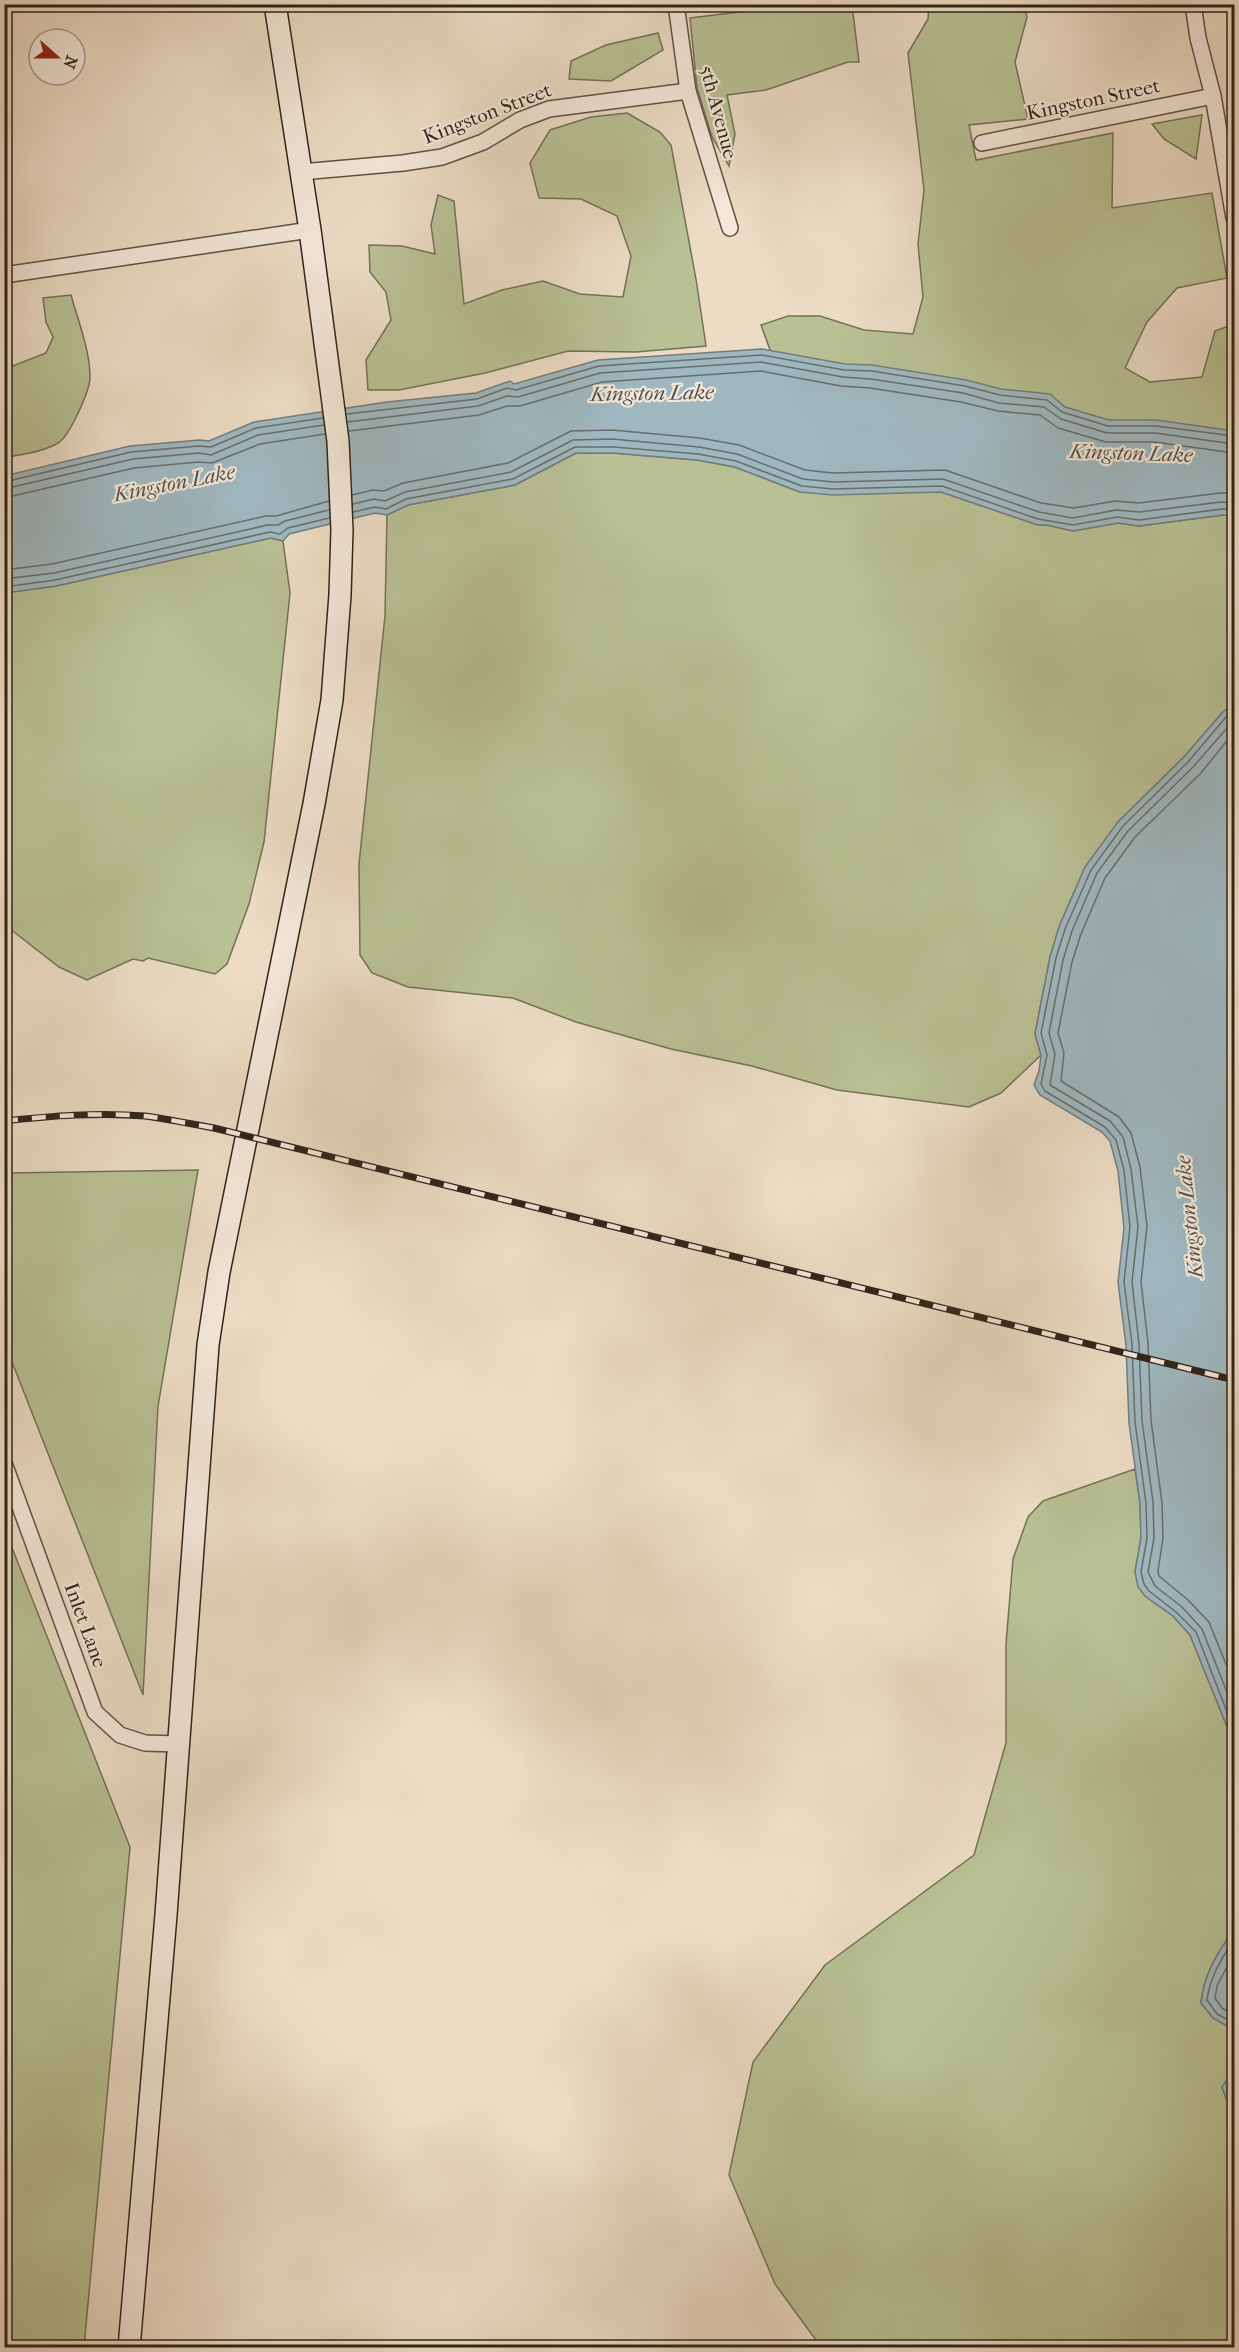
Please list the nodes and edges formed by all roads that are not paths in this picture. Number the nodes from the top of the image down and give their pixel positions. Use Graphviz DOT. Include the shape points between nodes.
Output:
graph roads {
  1 [pos="275,4"];
  2 [pos="676,4"];
  3 [pos="1193,4"];
  4 [pos="688,91"];
  5 [pos="1213,96"];
  6 [pos="982,143"];
  7 [pos="301,172"];
  8 [pos="1234,218"];
  9 [pos="730,228"];
  10 [pos="310,230"];
  11 [pos="4,275"];
  12 [pos="4,1463"];
  13 [pos="179,1744"];
  14 [pos="129,2348"];
  1 -- 7 [label="main road"];
  2 -- 4 [label="street, 5th Avenue"];
  3 -- 5 [label="street"];
  4 -- 7 [label="street, Kingston Street" via="549,109 519,120 483,142 442,157"];
  4 -- 9 [label="street, 5th Avenue"];
  5 -- 6 [label="street, Kingston Street"];
  5 -- 8 [label="street"];
  7 -- 10 [label="main road"];
  10 -- 11 [label="street"];
  10 -- 13 [label="main road" via="338,441 342,530 332,700 234,1192 208,1345"];
  12 -- 13 [label="street, Inlet Lane" via="95,1713 120,1736 146,1743"];
  13 -- 14 [label="main road"];
}
